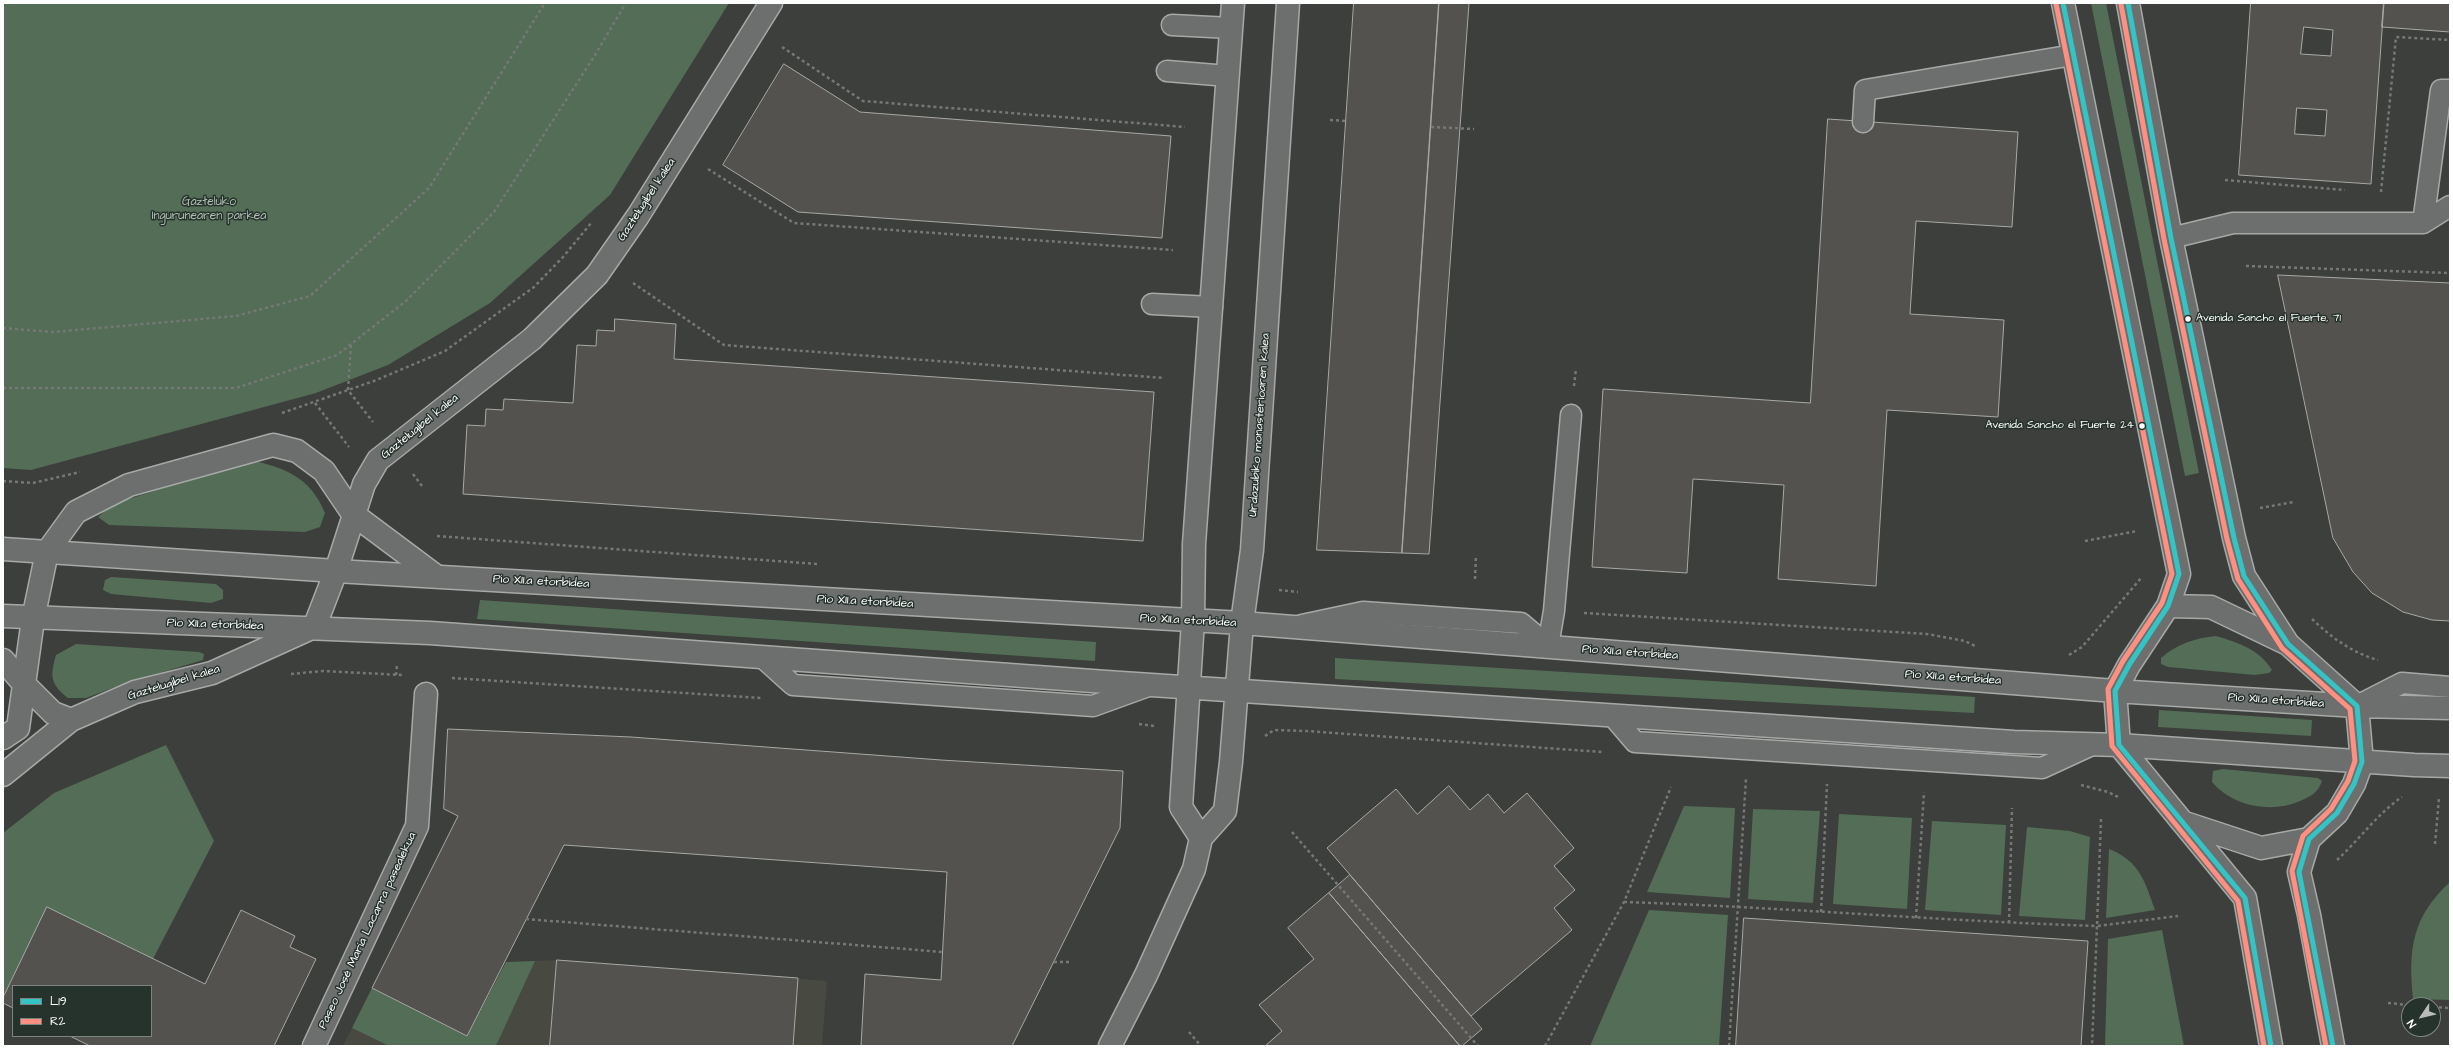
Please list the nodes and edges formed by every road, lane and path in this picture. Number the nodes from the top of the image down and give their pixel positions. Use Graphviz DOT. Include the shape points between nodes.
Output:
graph roads {
  1 [pos="545,3"];
  2 [pos="626,3"];
  3 [pos="771,3"];
  4 [pos="1233,3"];
  5 [pos="1288,3"];
  6 [pos="2063,3"];
  7 [pos="2128,3"];
  8 [pos="1172,25"];
  9 [pos="1231,28"];
  10 [pos="2450,40"];
  11 [pos="782,47"];
  12 [pos="2073,55"];
  13 [pos="1168,71"];
  14 [pos="1228,76"];
  15 [pos="2450,90"];
  16 [pos="1330,120"];
  17 [pos="1347,121"];
  18 [pos="1863,122"];
  19 [pos="1185,127"];
  20 [pos="1431,127"];
  21 [pos="1474,129"];
  22 [pos="708,169"];
  23 [pos="2225,180"];
  24 [pos="2350,190"];
  25 [pos="2374,192"];
  26 [pos="2450,206"];
  27 [pos="594,220"];
  28 [pos="2423,223"];
  29 [pos="2171,238"];
  30 [pos="1173,250"];
  31 [pos="2246,266"];
  32 [pos="2450,273"];
  33 [pos="633,283"];
  34 [pos="1152,304"];
  35 [pos="1212,307"];
  36 [pos="3,328"];
  37 [pos="350,345"];
  38 [pos="1164,378"];
  39 [pos="3,388"];
  40 [pos="348,390"];
  41 [pos="315,403"];
  42 [pos="1571,415"];
  43 [pos="354,514"];
  44 [pos="3,549"];
  45 [pos="47,552"];
  46 [pos="1476,555"];
  47 [pos="336,571"];
  48 [pos="436,576"];
  49 [pos="1475,579"];
  50 [pos="2168,606"];
  51 [pos="3,616"];
  52 [pos="33,619"];
  53 [pos="1193,621"];
  54 [pos="1242,623"];
  55 [pos="314,628"];
  56 [pos="2288,644"];
  57 [pos="1548,646"];
  58 [pos="3,660"];
  59 [pos="24,684"];
  60 [pos="1189,687"];
  61 [pos="2450,687"];
  62 [pos="1237,690"];
  63 [pos="2115,691"];
  64 [pos="426,694"];
  65 [pos="2357,706"];
  66 [pos="2450,708"];
  67 [pos="71,720"];
  68 [pos="3,738"];
  69 [pos="2119,745"];
  70 [pos="2362,762"];
  71 [pos="2450,766"];
  72 [pos="3,775"];
  73 [pos="1746,777"];
  74 [pos="1828,777"];
  75 [pos="1925,784"];
  76 [pos="1671,787"];
  77 [pos="2012,808"];
  78 [pos="2101,819"];
  79 [pos="2185,824"];
  80 [pos="1292,832"];
  81 [pos="1201,838"];
  82 [pos="2309,839"];
  83 [pos="1624,902"];
  84 [pos="1737,906"];
  85 [pos="1821,912"];
  86 [pos="2178,916"];
  87 [pos="1916,918"];
  88 [pos="526,920"];
  89 [pos="2009,923"];
  90 [pos="2097,926"];
  91 [pos="943,952"];
  92 [pos="1054,962"];
  93 [pos="1072,962"];
  94 [pos="2388,1003"];
  95 [pos="2401,1004"];
  96 [pos="1189,1032"];
  97 [pos="314,1046"];
  98 [pos="1110,1046"];
  99 [pos="1201,1046"];
  100 [pos="1478,1046"];
  101 [pos="1545,1046"];
  102 [pos="1729,1046"];
  103 [pos="2092,1046"];
  104 [pos="2272,1046"];
  105 [pos="2333,1046"];
  1 -- 36 [label="path" via="429,188 310,296 236,316 53,332"];
  2 -- 37 [label="path" via="596,55 494,212 406,301"];
  3 -- 43 [label="main road, Gaztelugibel kalea" via="638,216 597,275 532,339 378,460 364,484"];
  4 -- 9 [label="main road"];
  5 -- 54 [label="main road, Urdazubiko monasterioaren kalea" via="1252,550"];
  6 -- 12 [label="main road"];
  7 -- 29 [label="main road"];
  8 -- 9 [label="lane"];
  9 -- 14 [label="main road"];
  10 -- 25 [label="path" via="2396,37 2381,193"];
  11 -- 19 [label="path" via="863,101"];
  12 -- 18 [label="lane" via="1865,90"];
  12 -- 50 [label="main road" via="2179,574"];
  13 -- 14 [label="lane"];
  14 -- 35 [label="main road"];
  15 -- 28 [label="lane" via="2441,90"];
  16 -- 17 [label="path"];
  20 -- 21 [label="path"];
  22 -- 30 [label="path" via="794,223"];
  23 -- 24 [label="path"];
  26 -- 28 [label="lane"];
  27 -- 40 [label="path" via="564,257 534,287 490,320 445,351"];
  28 -- 29 [label="lane" via="2233,223"];
  29 -- 56 [label="main road" via="2244,576"];
  31 -- 32 [label="path"];
  33 -- 38 [label="path" via="724,345"];
  34 -- 35 [label="lane"];
  35 -- 53 [label="main road" via="1194,544"];
  37 -- 39 [label="path" via="337,355 236,388"];
  37 -- 40 [label="path"];
  40 -- 41 [label="path"];
  42 -- 57 [label="lane" via="1554,611"];
  43 -- 45 [label="main road" via="324,471 297,452 272,445 129,485 76,512"];
  43 -- 47 [label="main road, Gaztelugibel kalea"];
  43 -- 48 [label="main road"];
  44 -- 45 [label="main road, Pio XII.a etorbidea"];
  45 -- 47 [label="main road, Pio XII.a etorbidea"];
  45 -- 52 [label="main road"];
  46 -- 49 [label="path"];
  47 -- 48 [label="main road, Pio XII.a etorbidea"];
  47 -- 55 [label="main road, Gaztelugibel kalea"];
  48 -- 53 [label="main road, Pio XII.a etorbidea"];
  50 -- 56 [label="main road" via="2211,607"];
  50 -- 63 [label="main road"];
  51 -- 52 [label="main road, Pio XII.a etorbidea"];
  52 -- 55 [label="main road, Pio XII.a etorbidea"];
  52 -- 59 [label="main road"];
  53 -- 54 [label="main road, Pio XII.a etorbidea"];
  53 -- 60 [label="main road"];
  54 -- 57 [label="main road, Pio XII.a etorbidea"];
  54 -- 62 [label="main road, Urdazubiko monasterioaren kalea"];
  55 -- 60 [label="main road, Pio XII.a etorbidea" via="430,633"];
  55 -- 67 [label="main road, Gaztelugibel kalea" via="212,673 135,692"];
  56 -- 65 [label="main road"];
  57 -- 63 [label="main road, Pio XII.a etorbidea"];
  58 -- 59 [label="main road"];
  59 -- 67 [label="main road" via="53,713"];
  59 -- 68 [label="main road" via="18,728"];
  60 -- 62 [label="main road, Pio XII.a etorbidea"];
  60 -- 81 [label="main road" via="1182,756 1181,807"];
  61 -- 65 [label="lane" via="2402,683"];
  62 -- 69 [label="main road, Pio XII.a etorbidea" via="2014,742"];
  62 -- 81 [label="main road, Urdazubiko monasterioaren kalea" via="1225,811"];
  63 -- 65 [label="main road, Pio XII.a etorbidea"];
  63 -- 69 [label="main road"];
  64 -- 97 [label="main road, Paseo José María Lacarra pasealekua" via="417,826"];
  65 -- 66 [label="main road, Pio XII.a etorbidea"];
  65 -- 70 [label="main road"];
  67 -- 72 [label="main road, Gaztelugibel kalea"];
  69 -- 70 [label="main road, Pio XII.a etorbidea"];
  69 -- 79 [label="main road"];
  70 -- 71 [label="main road, Pio XII.a etorbidea"];
  70 -- 82 [label="main road" via="2354,784 2337,813"];
  73 -- 84 [label="path"];
  74 -- 85 [label="path"];
  75 -- 87 [label="path"];
  76 -- 83 [label="path"];
  77 -- 89 [label="path"];
  78 -- 90 [label="path"];
  79 -- 82 [label="main road" via="2261,848"];
  79 -- 104 [label="main road" via="2245,898"];
  80 -- 100 [label="path"];
  81 -- 98 [label="main road, Urdazubiko monasterioaren kalea" via="1194,869 1146,975"];
  82 -- 105 [label="main road" via="2298,872 2309,915"];
  83 -- 84 [label="path"];
  83 -- 101 [label="path"];
  84 -- 85 [label="path"];
  84 -- 102 [label="path"];
  85 -- 87 [label="path"];
  86 -- 90 [label="path"];
  87 -- 89 [label="path"];
  88 -- 91 [label="path"];
  89 -- 90 [label="path"];
  90 -- 103 [label="path"];
  92 -- 93 [label="path"];
  94 -- 95 [label="path"];
  96 -- 99 [label="path"];
}
